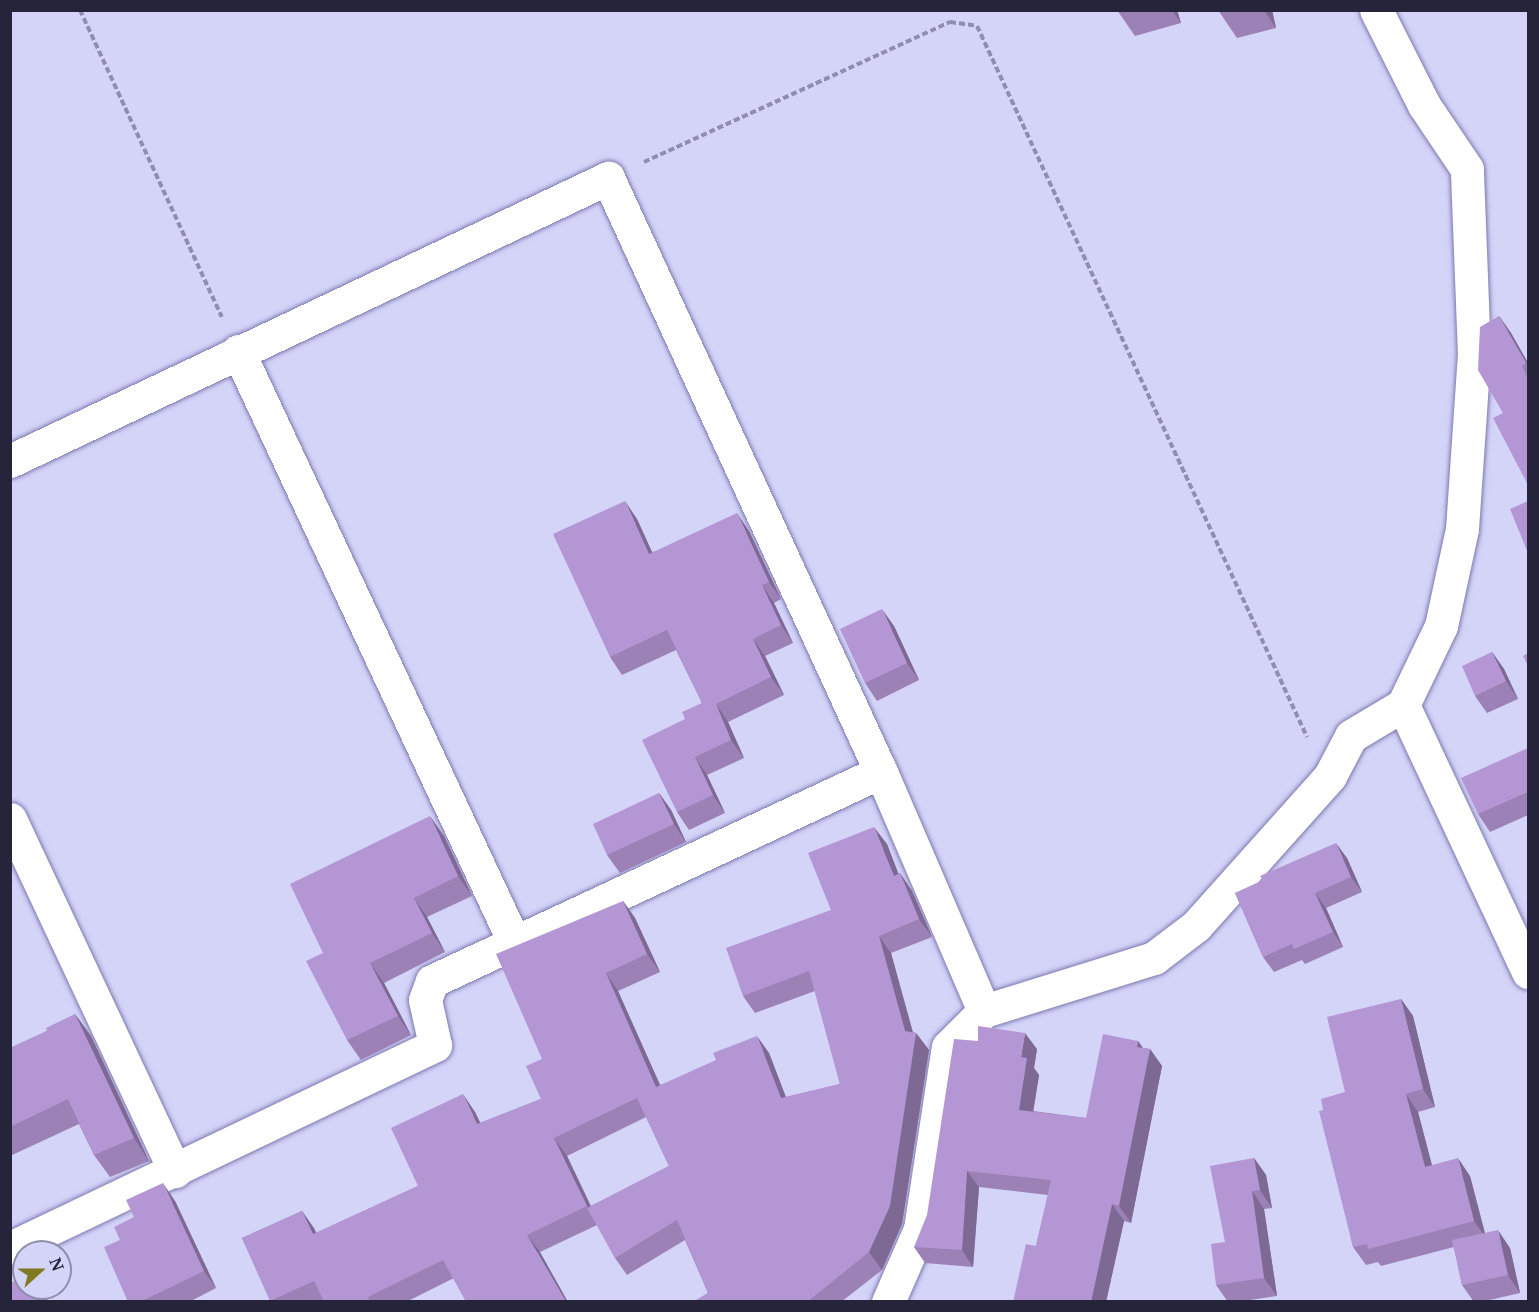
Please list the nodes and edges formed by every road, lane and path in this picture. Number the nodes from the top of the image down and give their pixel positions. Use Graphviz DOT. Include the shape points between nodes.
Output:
graph roads {
  1 [pos="80,10"];
  2 [pos="1376,10"];
  3 [pos="608,178"];
  4 [pos="238,351"];
  5 [pos="10,460"];
  6 [pos="1403,705"];
  7 [pos="881,772"];
  8 [pos="1330,776"];
  9 [pos="10,819"];
  10 [pos="515,944"];
  11 [pos="1528,972"];
  12 [pos="984,1011"];
  13 [pos="175,1171"];
  14 [pos="10,1248"];
  15 [pos="888,1302"];
  1 -- 4 [label="path"];
  2 -- 6 [label="street" via="1424,105 1467,169 1474,343 1462,529 1441,626"];
  3 -- 4 [label="street"];
  3 -- 7 [label="street"];
  3 -- 8 [label="path" via="950,22 977,26 1309,740"];
  4 -- 5 [label="street"];
  4 -- 10 [label="street"];
  6 -- 8 [label="street" via="1351,736"];
  6 -- 11 [label="street"];
  7 -- 10 [label="street"];
  7 -- 12 [label="street"];
  8 -- 12 [label="street" via="1196,926 1154,958"];
  9 -- 13 [label="street"];
  10 -- 13 [label="street" via="432,981 425,1000 435,1045"];
  12 -- 15 [label="street" via="948,1047 920,1229"];
  13 -- 14 [label="street"];
}
